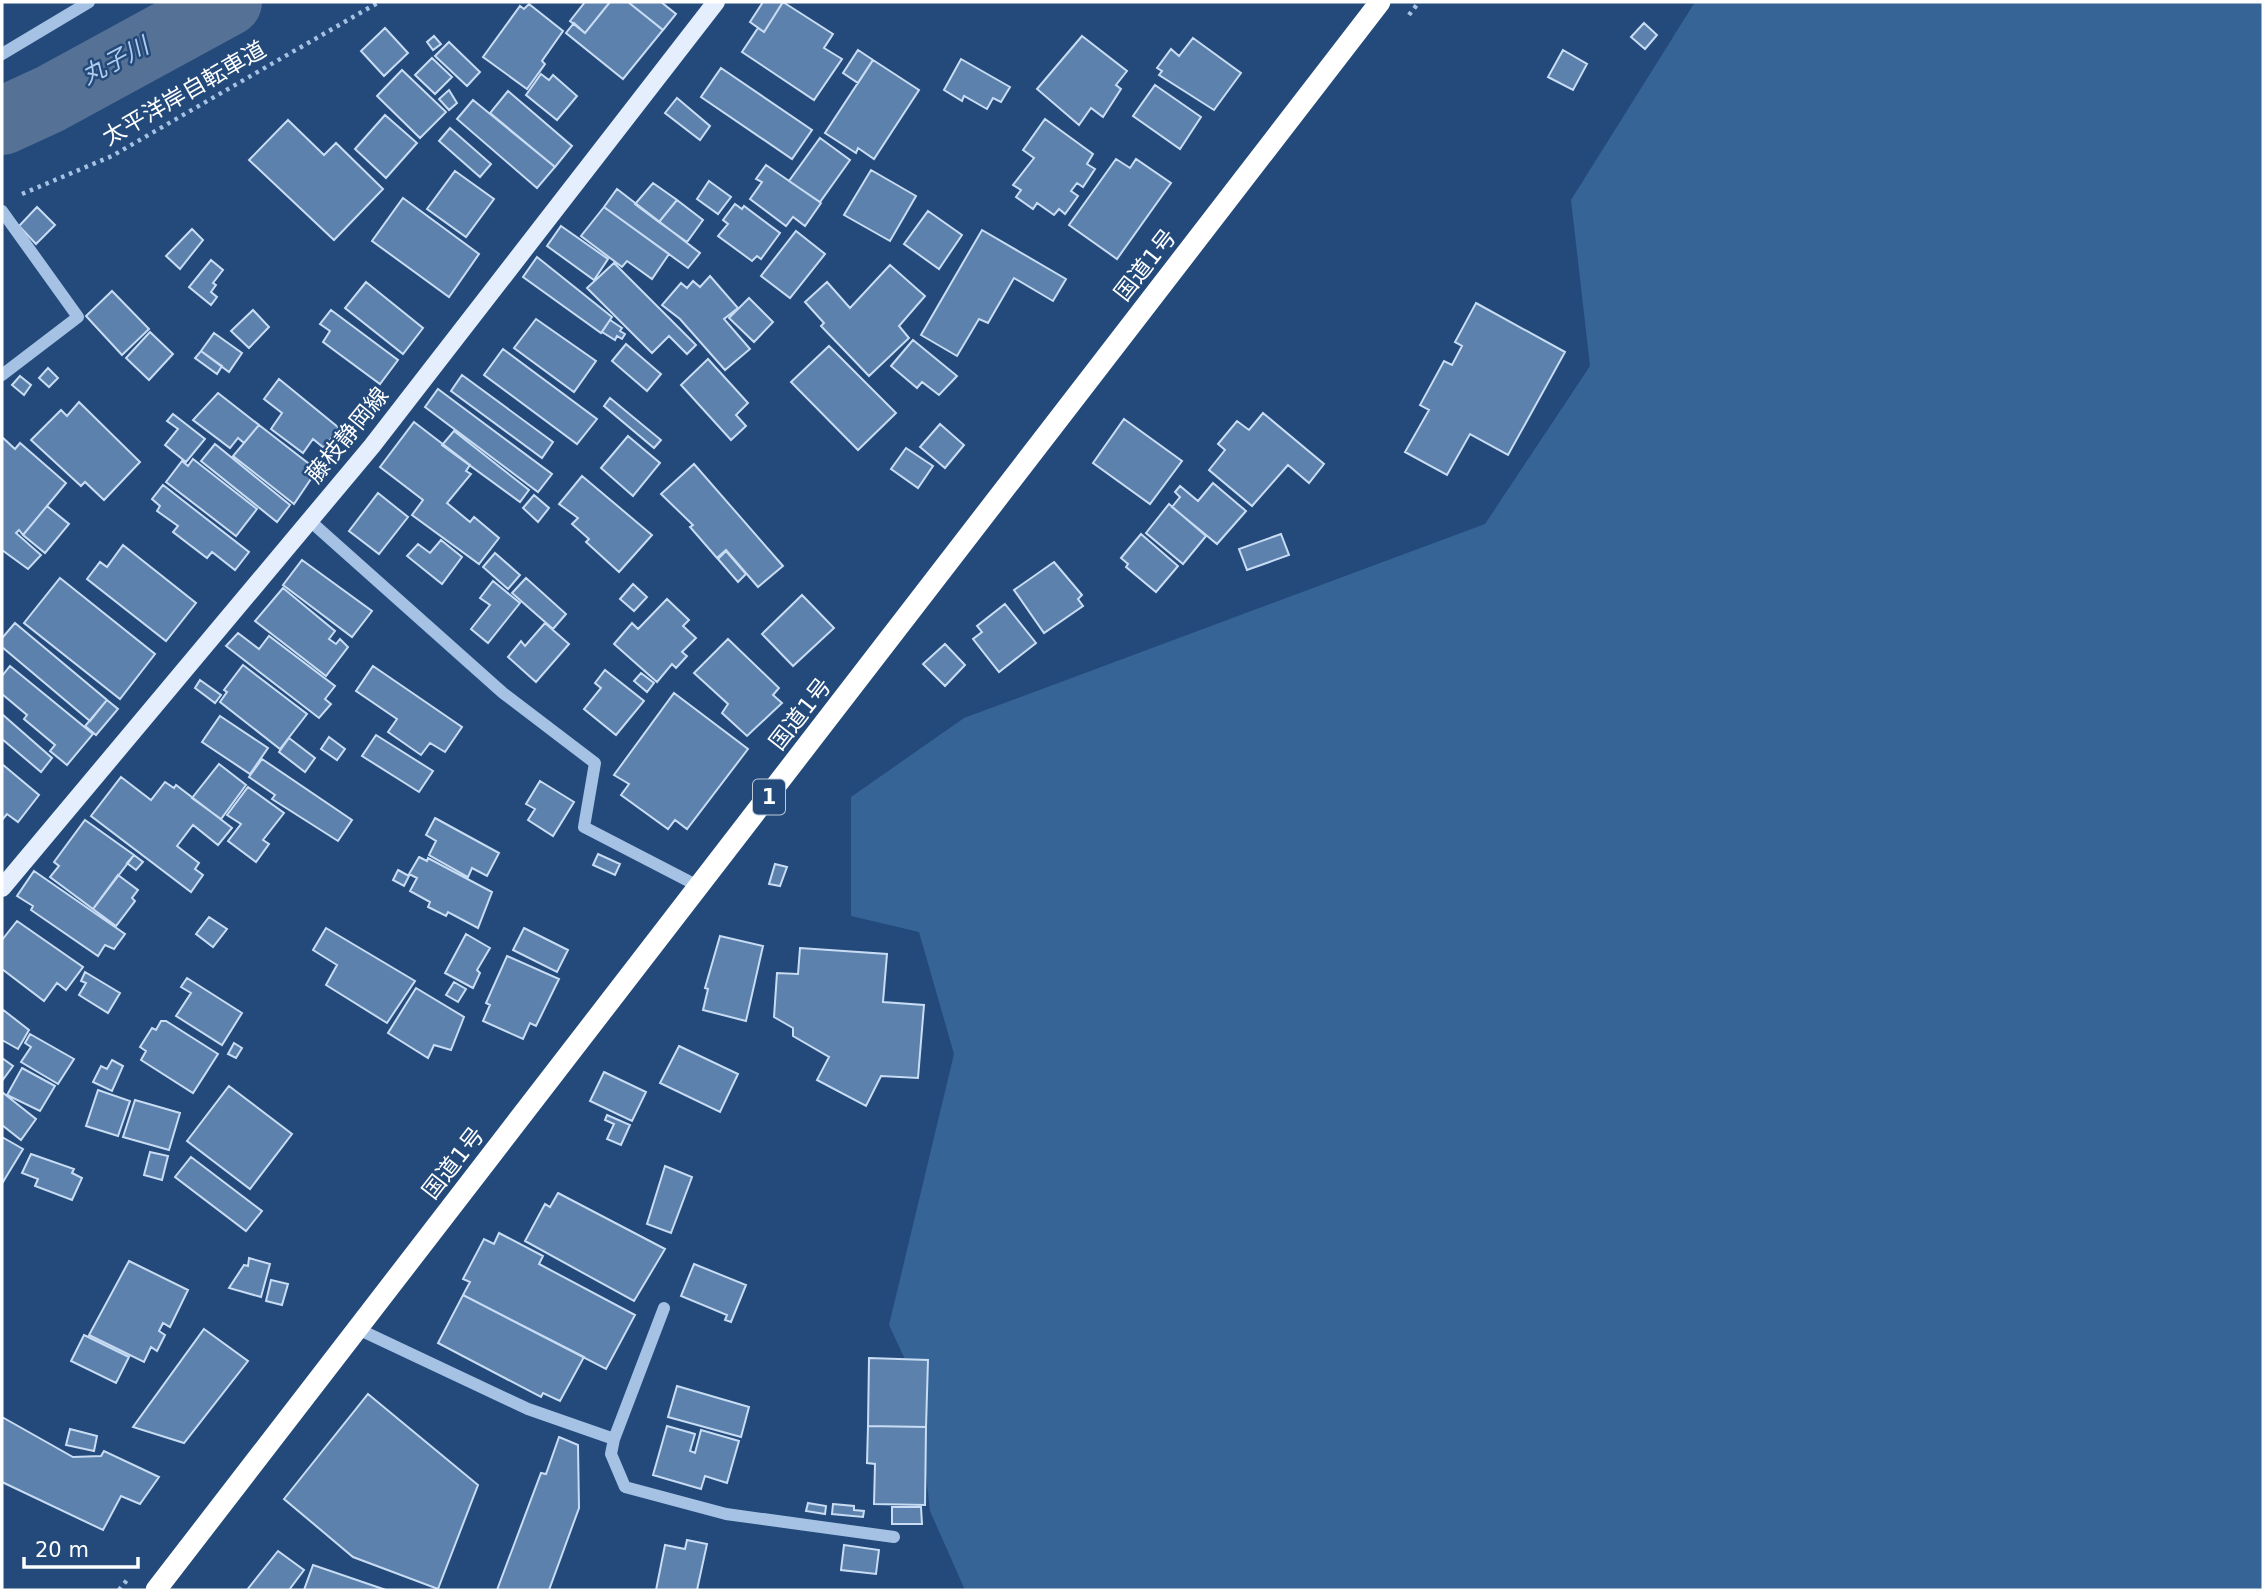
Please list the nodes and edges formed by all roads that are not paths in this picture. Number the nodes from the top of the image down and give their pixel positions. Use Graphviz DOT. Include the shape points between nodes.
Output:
graph roads {
  1 [pos="89,2"];
  2 [pos="716,2"];
  3 [pos="1380,2"];
  4 [pos="2,54"];
  5 [pos="2,211"];
  6 [pos="2,375"];
  7 [pos="309,520"];
  8 [pos="700,887"];
  9 [pos="2,888"];
  10 [pos="664,1308"];
  11 [pos="359,1329"];
  12 [pos="614,1439"];
  13 [pos="894,1536"];
  14 [pos="156,1590"];
  1 -- 4 [label="street"];
  2 -- 7 [label="main road, 藤枝静岡線" via="372,446"];
  3 -- 8 [label="highway, 国道1号 / 1"];
  5 -- 6 [label="street" via="78,317"];
  7 -- 8 [label="street" via="503,693 595,763 584,827"];
  7 -- 9 [label="main road, 藤枝静岡線"];
  8 -- 11 [label="highway, 国道1号 / 1"];
  10 -- 12 [label="street"];
  11 -- 12 [label="street" via="528,1409"];
  11 -- 14 [label="highway, 国道1号 / 1"];
  12 -- 13 [label="street" via="611,1454 625,1486 726,1514"];
}
